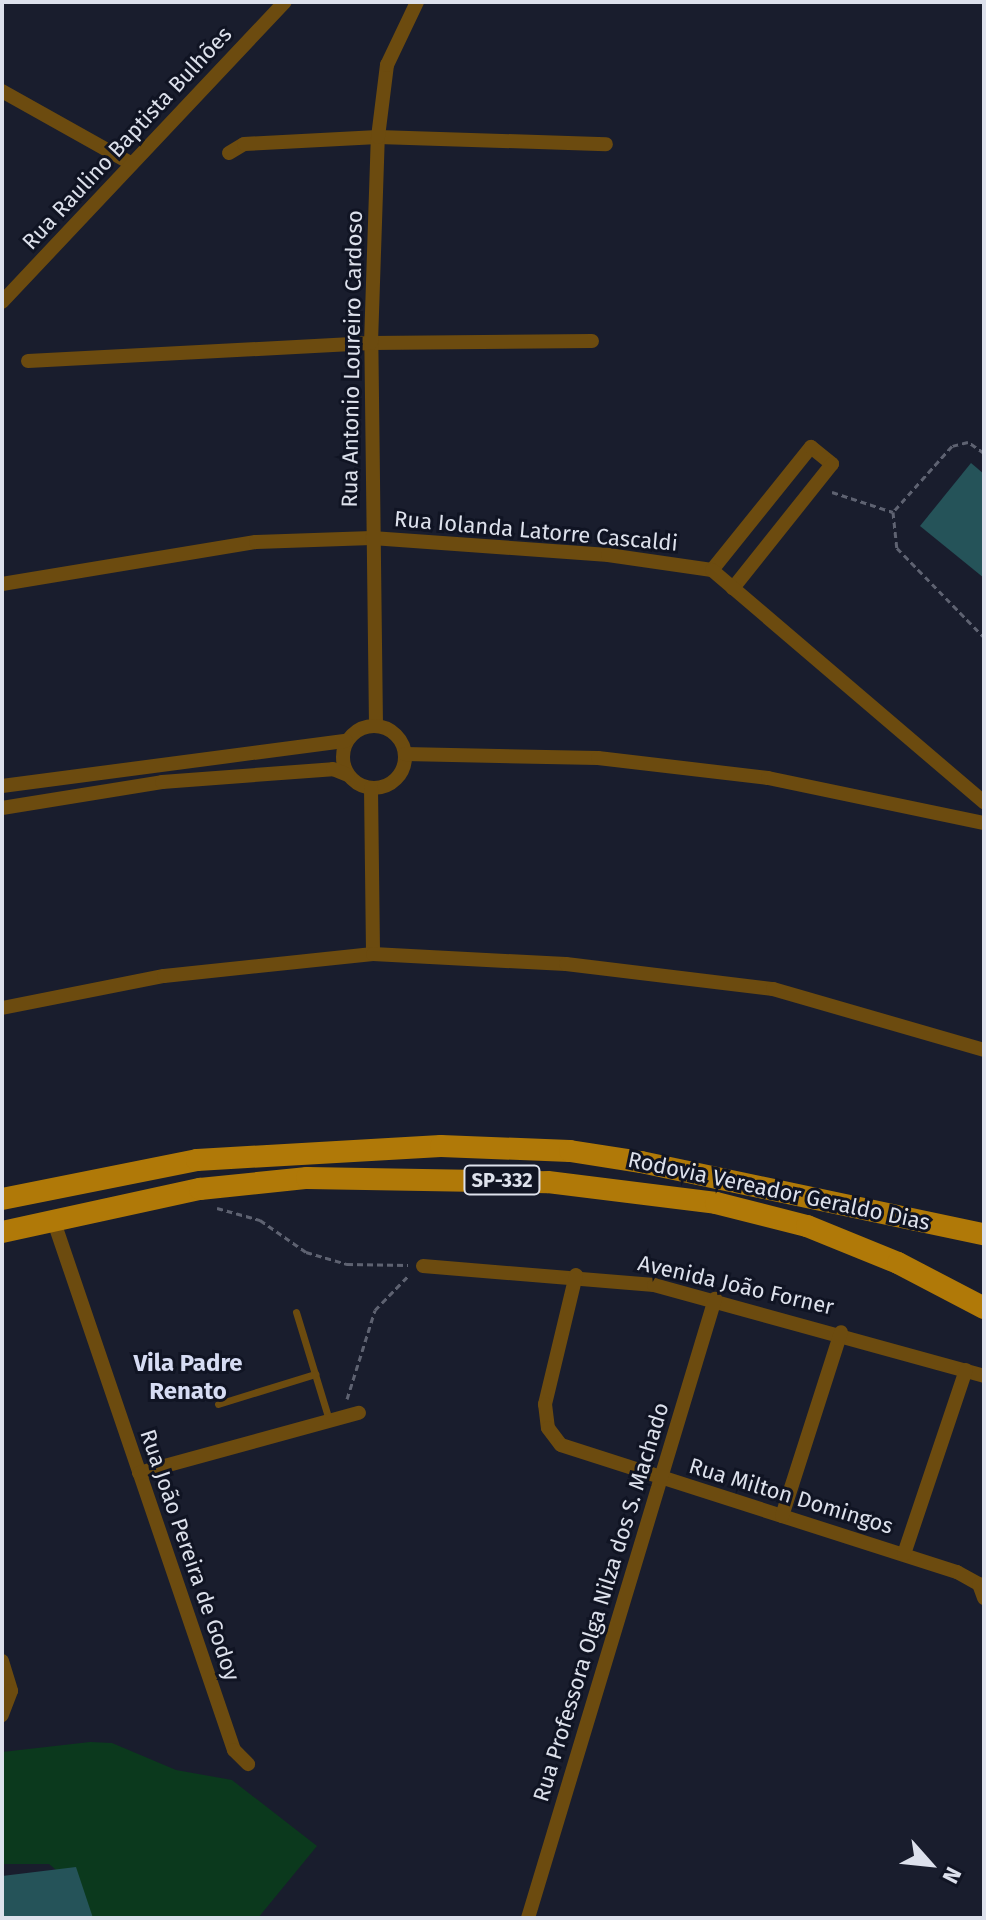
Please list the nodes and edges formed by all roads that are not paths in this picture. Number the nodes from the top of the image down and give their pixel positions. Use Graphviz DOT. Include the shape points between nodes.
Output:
graph roads {
  1 [pos="417,2"];
  2 [pos="285,3"];
  3 [pos="2,91"];
  4 [pos="378,137"];
  5 [pos="606,144"];
  6 [pos="229,153"];
  7 [pos="132,164"];
  8 [pos="2,302"];
  9 [pos="592,341"];
  10 [pos="371,343"];
  11 [pos="28,361"];
  12 [pos="372,538"];
  13 [pos="712,570"];
  14 [pos="2,584"];
  15 [pos="733,588"];
  16 [pos="376,725"];
  17 [pos="346,741"];
  18 [pos="405,754"];
  19 [pos="348,775"];
  20 [pos="2,786"];
  21 [pos="371,788"];
  22 [pos="984,802"];
  23 [pos="2,808"];
  24 [pos="984,823"];
  25 [pos="373,954"];
  26 [pos="2,1008"];
  27 [pos="984,1050"];
  28 [pos="2,1199"];
  29 [pos="53,1219"];
  30 [pos="2,1232"];
  31 [pos="984,1234"];
  32 [pos="423,1266"];
  33 [pos="576,1275"];
  34 [pos="715,1299"];
  35 [pos="984,1308"];
  36 [pos="296,1312"];
  37 [pos="841,1332"];
  38 [pos="966,1370"];
  39 [pos="315,1374"];
  40 [pos="984,1376"];
  41 [pos="218,1404"];
  42 [pos="359,1413"];
  43 [pos="336,1419"];
  44 [pos="139,1473"];
  45 [pos="661,1479"];
  46 [pos="782,1516"];
  47 [pos="904,1554"];
  48 [pos="982,1586"];
  49 [pos="2,1661"];
  50 [pos="2,1715"];
  51 [pos="248,1764"];
  52 [pos="528,1918"];
  1 -- 4 [label="street, Rua Antonio Loureiro Cardoso" via="387,65"];
  2 -- 7 [label="street, Rua Raulino Baptista Bulhões"];
  3 -- 7 [label="street"];
  4 -- 5 [label="street"];
  4 -- 6 [label="street" via="244,144"];
  4 -- 10 [label="street, Rua Antonio Loureiro Cardoso"];
  7 -- 8 [label="street, Rua Raulino Baptista Bulhões"];
  9 -- 10 [label="street"];
  10 -- 11 [label="street"];
  10 -- 12 [label="street, Rua Antonio Loureiro Cardoso"];
  12 -- 13 [label="street, Rua Iolanda Latorre Cascaldi" via="608,555"];
  12 -- 14 [label="street, Rua Iolanda Latorre Cascaldi" via="256,542"];
  12 -- 16 [label="street, Rua Antonio Loureiro Cardoso"];
  13 -- 15 [label="street"];
  13 -- 15 [label="street" via="811,447 832,464"];
  15 -- 22 [label="street"];
  16 -- 17 [label="street" via="359,729"];
  16 -- 18 [label="street" via="399,738"];
  17 -- 19 [label="street" via="342,759"];
  17 -- 20 [label="street"];
  18 -- 21 [label="street" via="396,779"];
  18 -- 24 [label="street" via="598,758 768,778"];
  19 -- 21 [label="street"];
  19 -- 23 [label="street" via="333,769 162,782"];
  21 -- 25 [label="street"];
  25 -- 26 [label="street" via="164,976"];
  25 -- 27 [label="street" via="566,964 773,989"];
  28 -- 31 [label="main road, Rodovia Vereador Geraldo Dias / SP-332" via="197,1160 304,1149 455,1146 570,1151 641,1162"];
  29 -- 30 [label="main road, Rodovia Vereador Geraldo Dias / SP-332"];
  29 -- 35 [label="main road, Rodovia Vereador Geraldo Dias / SP-332" via="200,1189 307,1178 548,1182 716,1203 795,1223 898,1263"];
  29 -- 44 [label="street, Rua João Pereira de Godoy"];
  32 -- 33 [label="street, Avenida João Forner"];
  33 -- 34 [label="street, Avenida João Forner"];
  33 -- 45 [label="street, Rua Milton Domingos" via="551,1369 548,1428 580,1454"];
  34 -- 37 [label="street, Avenida João Forner"];
  34 -- 45 [label="street, Rua Professora Olga Nilza dos S. Machado"];
  36 -- 39 [label="lane"];
  37 -- 38 [label="street, Avenida João Forner"];
  37 -- 46 [label="street"];
  38 -- 40 [label="street, Avenida João Forner"];
  38 -- 47 [label="street"];
  39 -- 41 [label="lane"];
  39 -- 43 [label="lane"];
  42 -- 43 [label="street"];
  43 -- 44 [label="street"];
  44 -- 51 [label="street, Rua João Pereira de Godoy" via="234,1750"];
  45 -- 46 [label="street, Rua Milton Domingos"];
  45 -- 52 [label="street, Rua Professora Olga Nilza dos S. Machado"];
  46 -- 47 [label="street, Rua Milton Domingos"];
  47 -- 48 [label="street, Rua Milton Domingos"];
  49 -- 50 [label="street" via="11,1691"];
}
